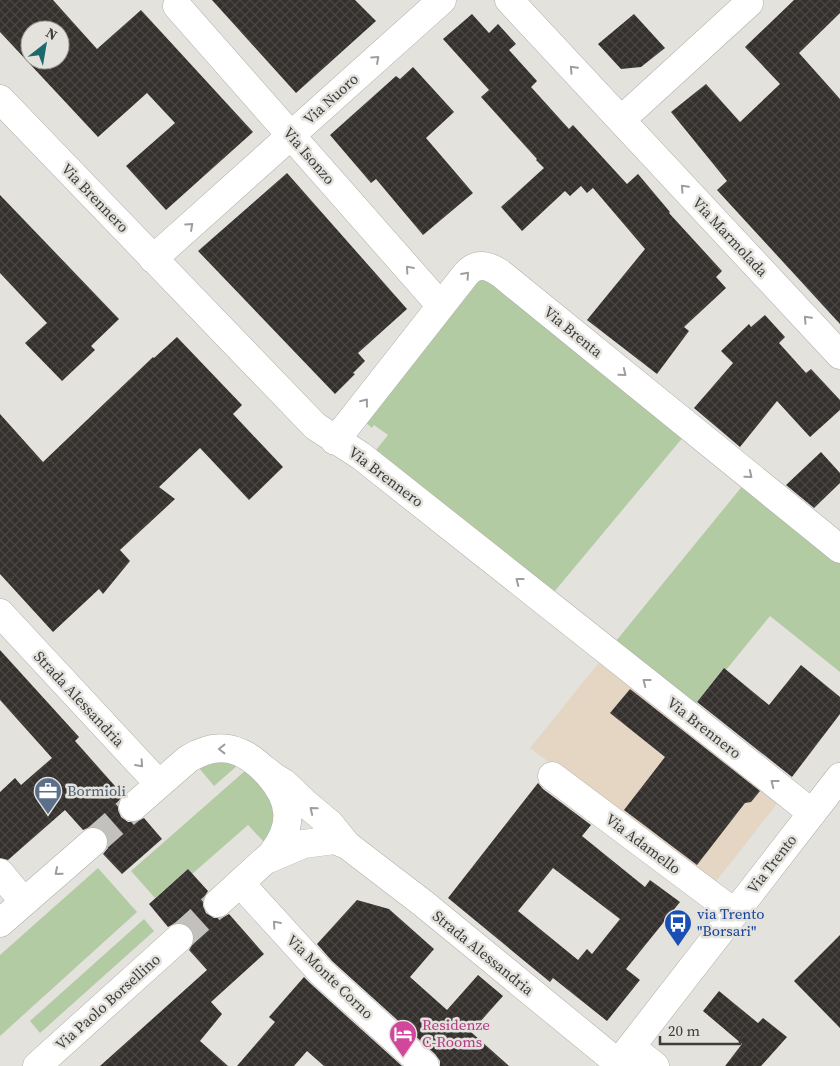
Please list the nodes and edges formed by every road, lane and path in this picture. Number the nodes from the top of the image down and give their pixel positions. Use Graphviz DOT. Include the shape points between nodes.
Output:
graph roads {
  1 [pos="442,0"];
  2 [pos="509,0"];
  3 [pos="749,2"];
  4 [pos="177,6"];
  5 [pos="0,99"];
  6 [pos="621,120"];
  7 [pos="291,136"];
  8 [pos="153,258"];
  9 [pos="441,306"];
  10 [pos="840,355"];
  11 [pos="335,441"];
  12 [pos="840,549"];
  13 [pos="0,613"];
  14 [pos="264,769"];
  15 [pos="552,776"];
  16 [pos="840,777"];
  17 [pos="159,784"];
  18 [pos="133,807"];
  19 [pos="812,813"];
  20 [pos="93,842"];
  21 [pos="347,845"];
  22 [pos="261,864"];
  23 [pos="0,873"];
  24 [pos="240,883"];
  25 [pos="24,902"];
  26 [pos="218,903"];
  27 [pos="735,913"];
  28 [pos="0,923"];
  29 [pos="179,938"];
  30 [pos="621,1059"];
  31 [pos="37,1066"];
  32 [pos="425,1066"];
  33 [pos="655,1066"];
  7 -- 1 [label="street, Via Nuoro, one-way"];
  6 -- 2 [label="street, Via Marmolada, one-way"];
  3 -- 6 [label="street"];
  4 -- 7 [label="street, Via Isonzo"];
  5 -- 8 [label="street, Via Brennero"];
  10 -- 6 [label="street, Via Marmolada, one-way"];
  8 -- 7 [label="street, Via Nuoro, one-way"];
  9 -- 7 [label="street, Via Isonzo, one-way"];
  8 -- 11 [label="street, Via Brennero" via="308,420"];
  11 -- 9 [label="street, Via Brenta, one-way"];
  9 -- 12 [label="street, Via Brenta, one-way" via="472,269 483,265 491,268"];
  19 -- 11 [label="street, Via Brennero, one-way" via="362,456"];
  13 -- 17 [label="street, Strada Alessandria, one-way"];
  14 -- 17 [label="street, one-way" via="242,752 209,749 188,759"];
  21 -- 14 [label="street, Strada Alessandria, one-way" via="330,824"];
  14 -- 22 [label="street" via="286,801 287,824 279,845"];
  15 -- 27 [label="street, Via Adamello"];
  16 -- 19 [label="street, Via Trento"];
  17 -- 18 [label="street"];
  19 -- 27 [label="street, Via Trento"];
  20 -- 25 [label="street, one-way"];
  21 -- 22 [label="street, Strada Alessandria" via="334,840 304,844"];
  21 -- 30 [label="street, Strada Alessandria"];
  22 -- 24 [label="street"];
  23 -- 25 [label="street"];
  24 -- 26 [label="street"];
  32 -- 24 [label="street, Via Monte Corno, one-way" via="321,972"];
  25 -- 28 [label="street"];
  27 -- 30 [label="street, Via Trento"];
  29 -- 31 [label="street, Via Paolo Borsellino"];
  30 -- 33 [label="street"];
}
